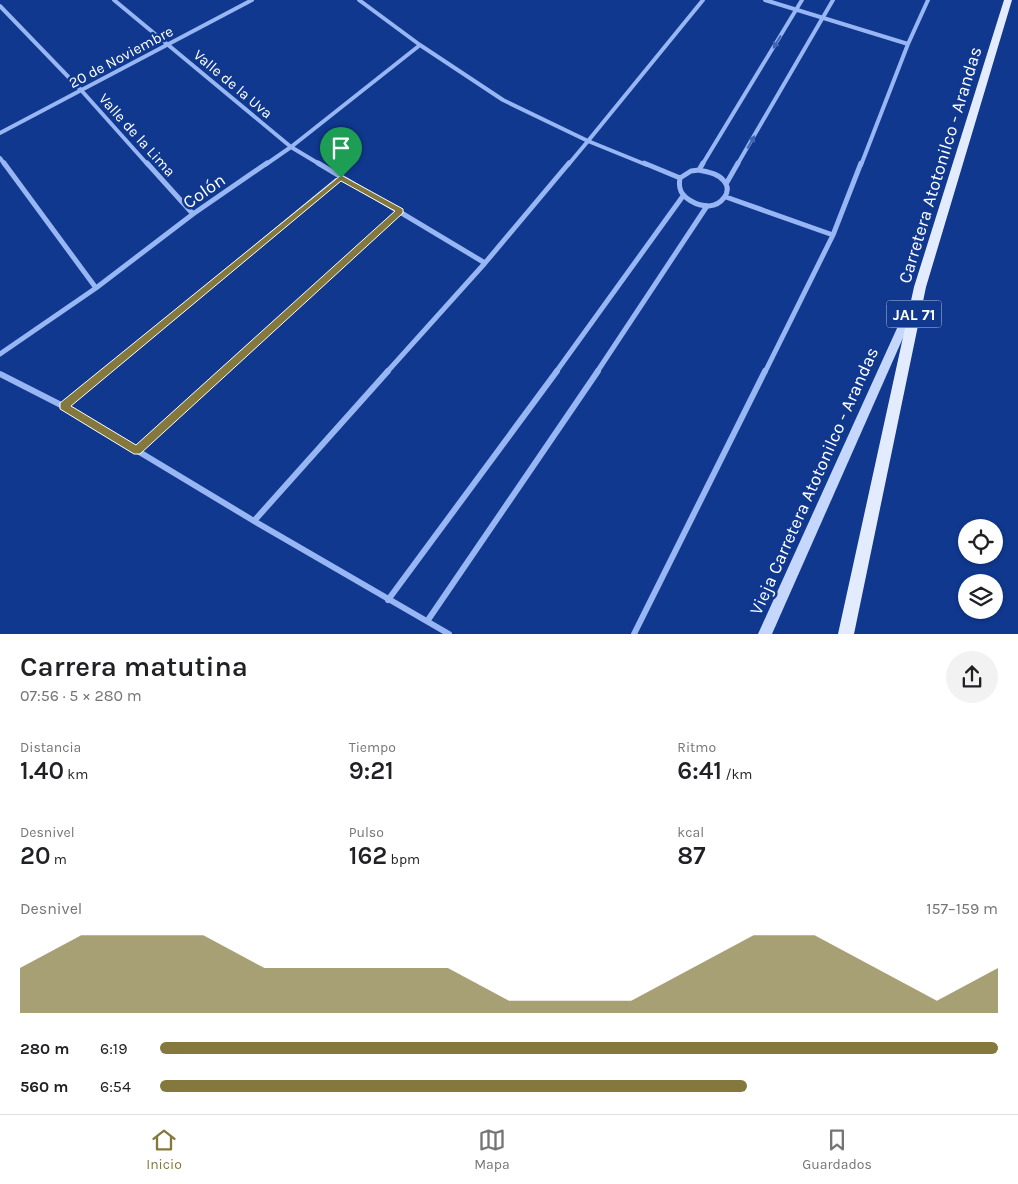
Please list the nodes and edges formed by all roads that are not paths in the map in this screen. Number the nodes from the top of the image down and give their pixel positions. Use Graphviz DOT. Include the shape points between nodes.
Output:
graph roads {
  1 [pos="114,0"];
  2 [pos="241,0"];
  3 [pos="252,0"];
  4 [pos="359,0"];
  5 [pos="703,0"];
  6 [pos="765,0"];
  7 [pos="802,0"];
  8 [pos="833,0"];
  9 [pos="928,0"];
  10 [pos="1008,0"];
  11 [pos="246,3"];
  12 [pos="0,6"];
  13 [pos="796,9"];
  14 [pos="823,17"];
  15 [pos="168,44"];
  16 [pos="908,44"];
  17 [pos="420,45"];
  18 [pos="81,90"];
  19 [pos="0,133"];
  20 [pos="588,141"];
  21 [pos="291,147"];
  22 [pos="0,158"];
  23 [pos="699,170"];
  24 [pos="341,178"];
  25 [pos="680,178"];
  26 [pos="726,184"];
  27 [pos="684,196"];
  28 [pos="726,197"];
  29 [pos="707,206"];
  30 [pos="400,211"];
  31 [pos="193,214"];
  32 [pos="833,235"];
  33 [pos="485,263"];
  34 [pos="920,287"];
  35 [pos="96,288"];
  36 [pos="0,354"];
  37 [pos="0,374"];
  38 [pos="63,406"];
  39 [pos="137,451"];
  40 [pos="254,521"];
  41 [pos="388,600"];
  42 [pos="428,620"];
  43 [pos="449,634"];
  44 [pos="634,634"];
  45 [pos="765,634"];
  46 [pos="846,634"];
  1 -- 15 [label="street, Valle de la Uva"];
  2 -- 11 [label="street"];
  3 -- 11 [label="street, 20 de Noviembre"];
  4 -- 17 [label="street"];
  5 -- 20 [label="street"];
  6 -- 13 [label="street"];
  7 -- 13 [label="street"];
  8 -- 14 [label="street"];
  9 -- 16 [label="street"];
  10 -- 34 [label="main road, Carretera Atotonilco - Arandas / JAL 71"];
  11 -- 15 [label="street, 20 de Noviembre"];
  12 -- 18 [label="street, Valle de la Lima"];
  13 -- 14 [label="street"];
  13 -- 23 [label="street, one-way"];
  14 -- 16 [label="street"];
  26 -- 14 [label="street, one-way"];
  15 -- 18 [label="street, 20 de Noviembre"];
  15 -- 21 [label="street, Valle de la Uva"];
  16 -- 32 [label="street"];
  17 -- 20 [label="street" via="503,100"];
  17 -- 21 [label="street, Colón"];
  18 -- 19 [label="street, 20 de Noviembre"];
  18 -- 31 [label="street, Valle de la Lima"];
  20 -- 25 [label="street"];
  20 -- 33 [label="street"];
  21 -- 24 [label="street, Valle de la Uva"];
  21 -- 31 [label="street, Colón"];
  22 -- 35 [label="street"];
  23 -- 25 [label="street"];
  23 -- 26 [label="street" via="715,174"];
  24 -- 30 [label="street, Valle de la Uva"];
  24 -- 38 [label="street"];
  25 -- 27 [label="street" via="680,190"];
  26 -- 28 [label="street"];
  27 -- 29 [label="street"];
  27 -- 41 [label="street"];
  28 -- 29 [label="street" via="715,205"];
  28 -- 32 [label="street"];
  29 -- 42 [label="street"];
  30 -- 33 [label="street, Valle de la Uva"];
  30 -- 39 [label="street"];
  31 -- 35 [label="street, Colón"];
  32 -- 44 [label="street"];
  33 -- 40 [label="street"];
  34 -- 45 [label="main road, Vieja Carretera Atotonilco - Arandas / JAL 71"];
  34 -- 46 [label="main road, Carretera Atotonilco - Arandas / JAL 71"];
  35 -- 36 [label="street, Colón"];
  37 -- 38 [label="street"];
  38 -- 39 [label="street"];
  39 -- 40 [label="street"];
  40 -- 41 [label="street"];
  41 -- 42 [label="street"];
  42 -- 43 [label="street"];
}
